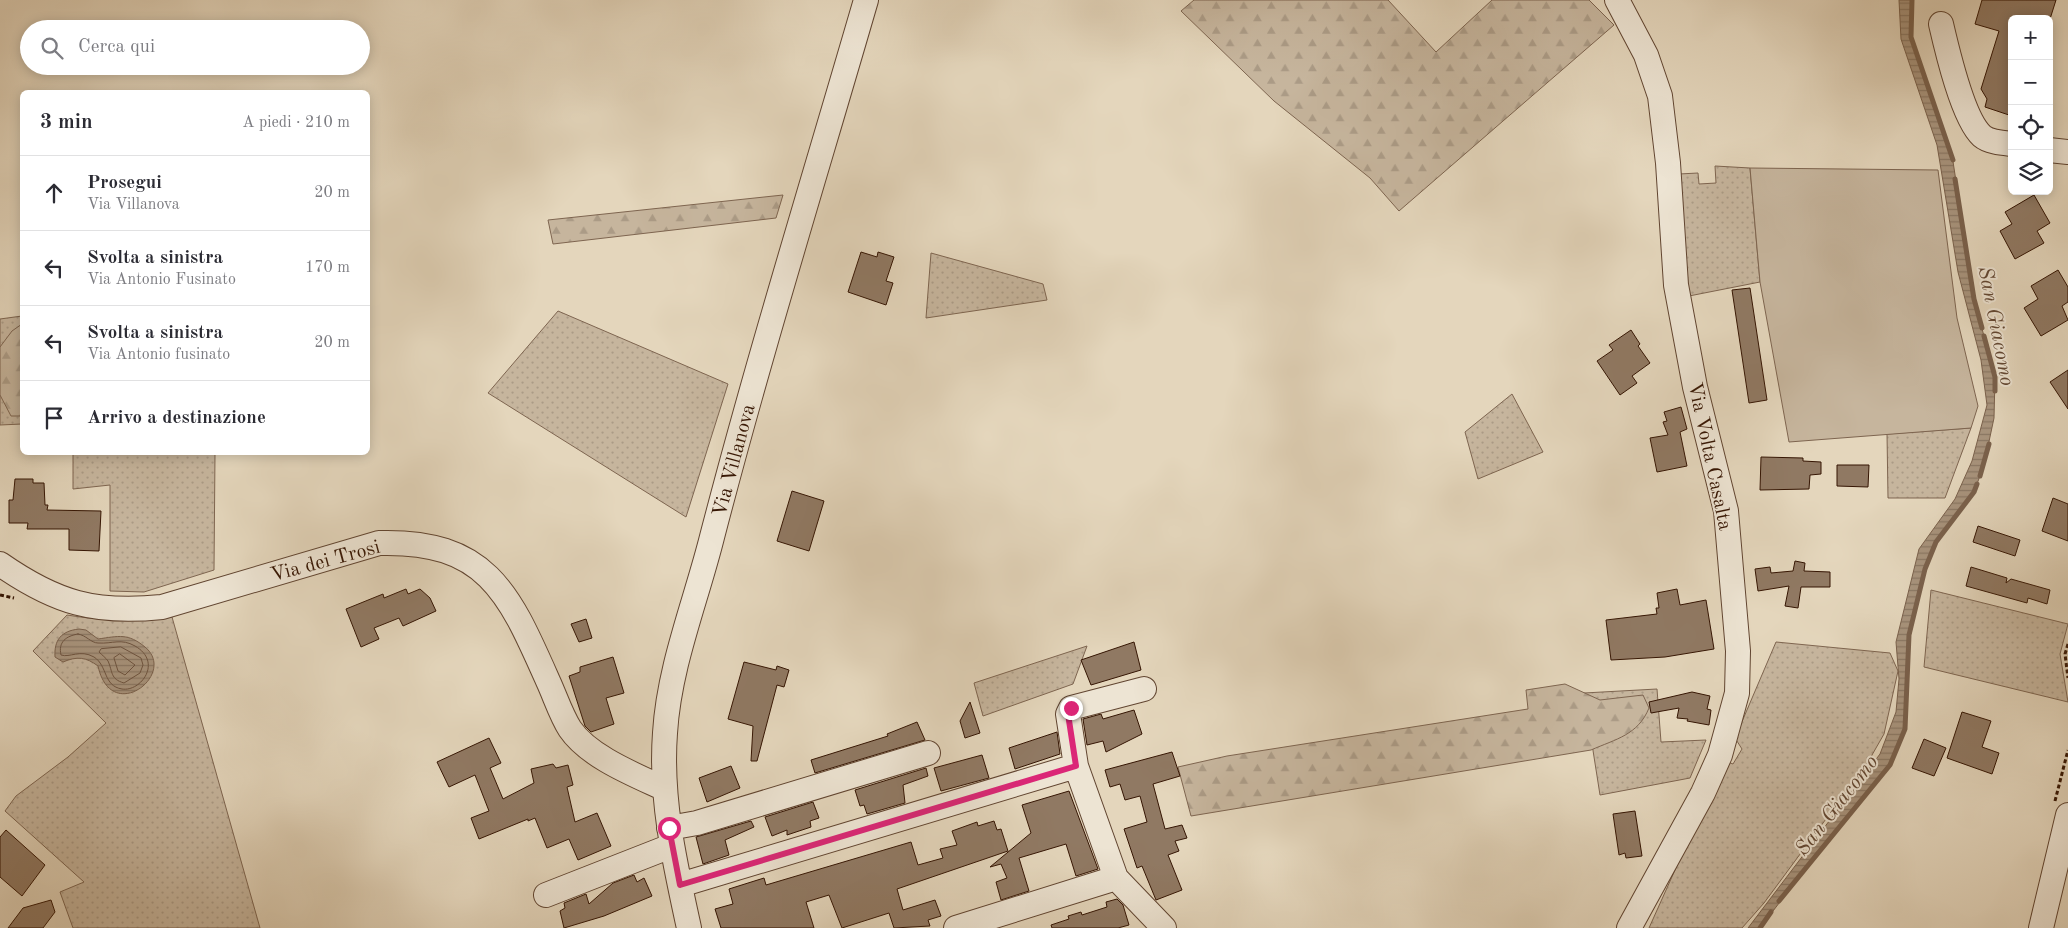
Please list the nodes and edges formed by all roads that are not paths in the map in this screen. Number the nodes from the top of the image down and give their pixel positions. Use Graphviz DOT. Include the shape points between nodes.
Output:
graph roads {
  1 [pos="866,0"];
  2 [pos="1617,0"];
  3 [pos="1941,24"];
  4 [pos="2008,143"];
  5 [pos="2053,150"];
  6 [pos="2068,152"];
  7 [pos="0,564"];
  8 [pos="1144,689"];
  9 [pos="928,753"];
  10 [pos="1076,766"];
  11 [pos="665,789"];
  12 [pos="2068,815"];
  13 [pos="670,837"];
  14 [pos="1116,878"];
  15 [pos="680,885"];
  16 [pos="546,895"];
  17 [pos="689,928"];
  18 [pos="956,928"];
  19 [pos="1164,928"];
  20 [pos="1629,928"];
  21 [pos="2042,928"];
  1 -- 11 [label="street, Via Villanova" via="736,446 671,688 664,733"];
  2 -- 20 [label="street, Via Volta Casalta" via="1646,55 1660,96 1676,285 1695,387 1726,511 1738,651 1737,693 1720,755 1703,793"];
  3 -- 4 [label="street" via="1950,61 1974,125 1983,138"];
  5 -- 6 [label="street"];
  7 -- 11 [label="street, Via dei Trosi" via="26,582 86,607 127,611 162,607 379,543 412,542 456,554 478,567 512,606 570,729 582,742 615,765"];
  8 -- 10 [label="street" via="1071,708 1068,714"];
  9 -- 13 [label="street" via="697,823"];
  10 -- 14 [label="street"];
  10 -- 15 [label="street"];
  11 -- 13 [label="street, Via Villanova"];
  12 -- 21 [label="street"];
  13 -- 15 [label="street, Via Villanova"];
  13 -- 16 [label="street"];
  14 -- 18 [label="street"];
  14 -- 19 [label="street"];
  15 -- 17 [label="street, Via Villanova"];
}
